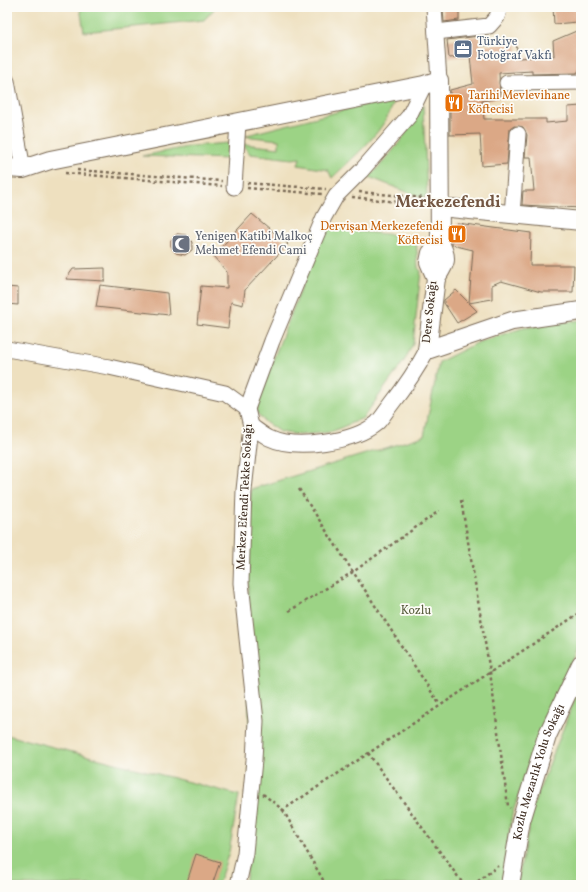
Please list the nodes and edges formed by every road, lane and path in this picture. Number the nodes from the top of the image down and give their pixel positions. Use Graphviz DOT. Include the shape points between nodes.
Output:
graph roads {
  1 [pos="434,7"];
  2 [pos="500,7"];
  3 [pos="436,32"];
  4 [pos="7,81"];
  5 [pos="432,82"];
  6 [pos="507,82"];
  7 [pos="581,82"];
  8 [pos="238,122"];
  9 [pos="518,134"];
  10 [pos="15,168"];
  11 [pos="234,187"];
  12 [pos="440,207"];
  13 [pos="512,215"];
  14 [pos="581,221"];
  15 [pos="581,311"];
  16 [pos="7,350"];
  17 [pos="426,350"];
  18 [pos="247,409"];
  19 [pos="251,426"];
  20 [pos="299,489"];
  21 [pos="461,500"];
  22 [pos="438,511"];
  23 [pos="353,572"];
  24 [pos="289,611"];
  25 [pos="581,612"];
  26 [pos="581,664"];
  27 [pos="490,672"];
  28 [pos="440,705"];
  29 [pos="368,753"];
  30 [pos="250,784"];
  31 [pos="283,810"];
  32 [pos="521,821"];
  33 [pos="516,852"];
  34 [pos="238,885"];
  35 [pos="326,885"];
  36 [pos="464,885"];
  37 [pos="473,885"];
  38 [pos="510,885"];
  1 -- 3 [label="street"];
  2 -- 3 [label="street" via="497,18 489,26"];
  3 -- 5 [label="street"];
  4 -- 10 [label="street"];
  5 -- 8 [label="street"];
  5 -- 12 [label="street"];
  5 -- 18 [label="street, Merkez Efendi Tekke Sokağı" via="409,116 336,196 324,217"];
  6 -- 7 [label="street"];
  8 -- 10 [label="street"];
  8 -- 11 [label="street"];
  9 -- 13 [label="street"];
  12 -- 13 [label="street"];
  12 -- 17 [label="street, Dere Sokağı" via="440,244 446,259 436,278"];
  13 -- 14 [label="street"];
  15 -- 17 [label="street" via="512,321"];
  16 -- 18 [label="street" via="109,367 224,393"];
  17 -- 19 [label="street, Dere Sokağı" via="415,373 377,422 359,434 338,440 290,443 269,438"];
  18 -- 19 [label="street, Merkez Efendi Tekke Sokağı"];
  19 -- 30 [label="street, Merkez Efendi Tekke Sokağı" via="244,490 241,583 256,721"];
  20 -- 23 [label="path"];
  21 -- 27 [label="path"];
  22 -- 23 [label="path"];
  23 -- 24 [label="path"];
  23 -- 28 [label="path"];
  25 -- 27 [label="path"];
  26 -- 32 [label="street, Kozlu Mezarlık Yolu Sokağı" via="547,736"];
  27 -- 28 [label="path"];
  27 -- 32 [label="path" via="508,806"];
  28 -- 29 [label="path"];
  29 -- 31 [label="path"];
  29 -- 36 [label="path"];
  30 -- 31 [label="path"];
  30 -- 34 [label="street, Merkez Efendi Tekke Sokağı" via="245,853"];
  31 -- 35 [label="path"];
  32 -- 33 [label="street, Kozlu Mezarlık Yolu Sokağı"];
  33 -- 37 [label="path"];
  33 -- 38 [label="street, Kozlu Mezarlık Yolu Sokağı"];
}
